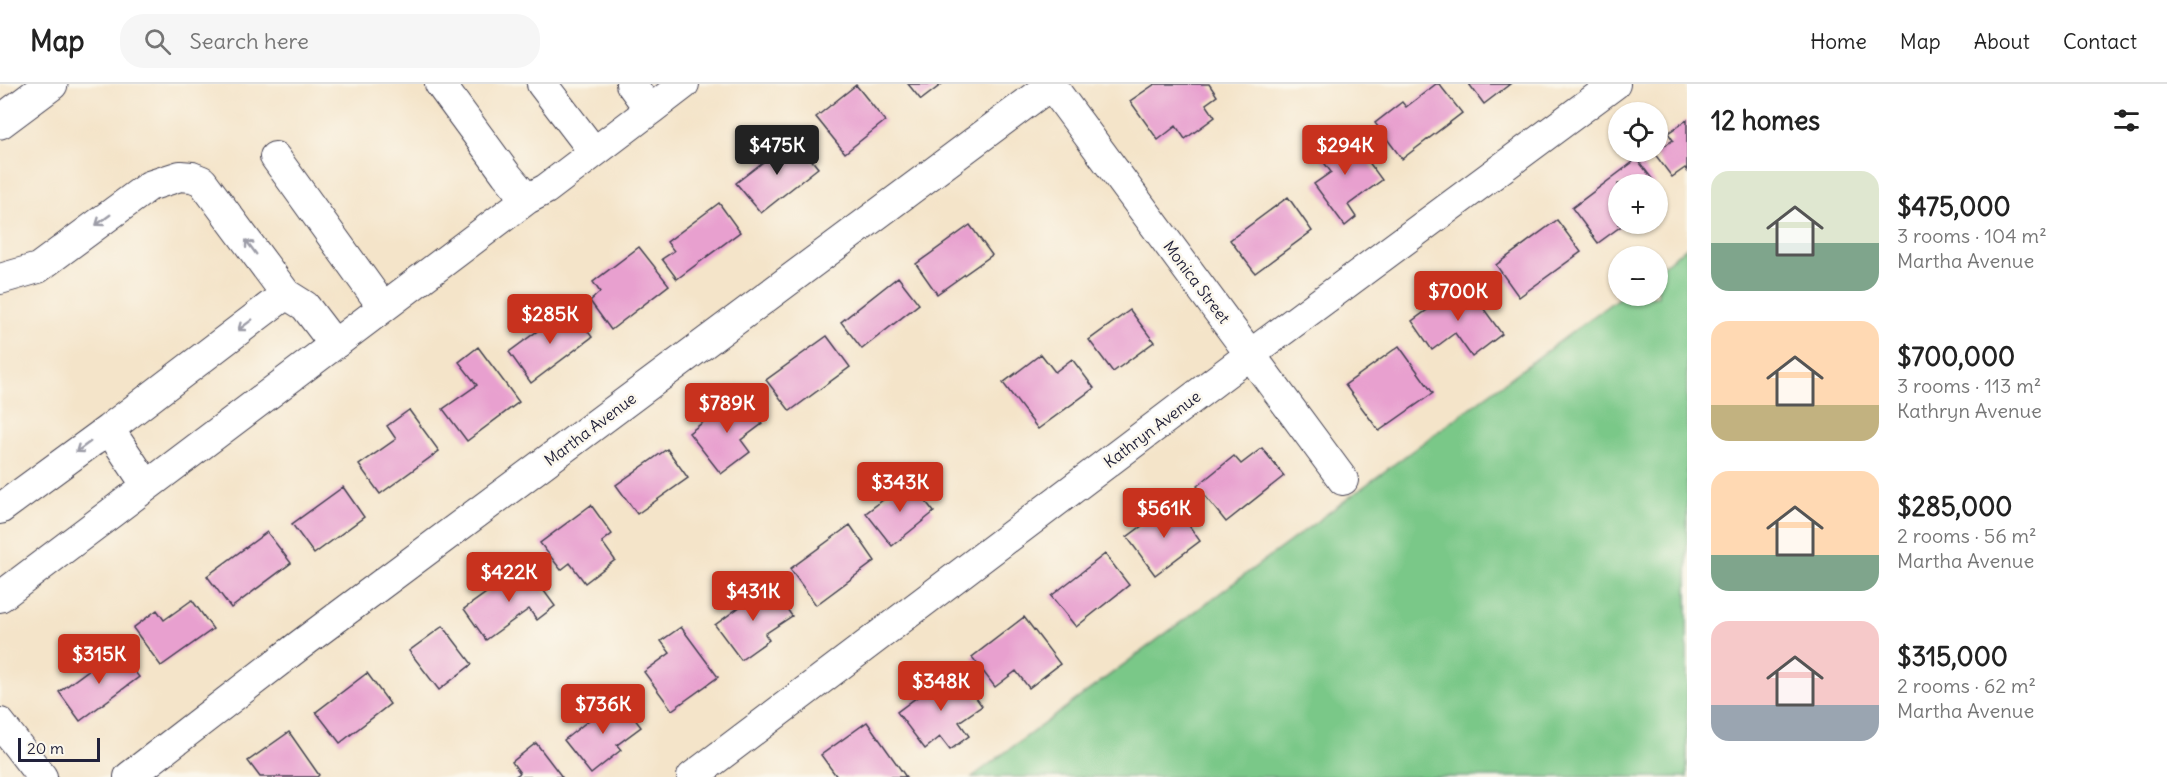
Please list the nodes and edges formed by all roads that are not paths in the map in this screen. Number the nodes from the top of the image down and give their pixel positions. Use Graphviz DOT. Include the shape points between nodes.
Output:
graph roads {
  1 [pos="51,84"];
  2 [pos="440,84"];
  3 [pos="542,84"];
  4 [pos="631,84"];
  5 [pos="684,84"];
  6 [pos="1052,84"];
  7 [pos="1615,84"];
  8 [pos="650,110"];
  9 [pos="0,122"];
  10 [pos="594,152"];
  11 [pos="275,157"];
  12 [pos="527,199"];
  13 [pos="0,279"];
  14 [pos="286,294"];
  15 [pos="383,307"];
  16 [pos="334,344"];
  17 [pos="1251,354"];
  18 [pos="109,429"];
  19 [pos="1343,480"];
  20 [pos="147,486"];
  21 [pos="0,509"];
  22 [pos="0,597"];
  23 [pos="0,723"];
  24 [pos="32,773"];
  25 [pos="129,777"];
  26 [pos="692,777"];
  1 -- 9 [label="main road"];
  2 -- 12 [label="street"];
  3 -- 10 [label="street"];
  4 -- 8 [label="street"];
  5 -- 8 [label="street"];
  6 -- 17 [label="street, Monica Street"];
  6 -- 25 [label="street, Martha Avenue"];
  7 -- 17 [label="street, Kathryn Avenue"];
  8 -- 10 [label="street"];
  10 -- 12 [label="street"];
  11 -- 15 [label="street"];
  12 -- 15 [label="street"];
  14 -- 13 [label="street, one-way" via="202,182 180,176 149,186 38,268"];
  14 -- 16 [label="street" via="305,306"];
  14 -- 18 [label="street, one-way"];
  15 -- 16 [label="street"];
  16 -- 20 [label="street"];
  17 -- 19 [label="street, Monica Street"];
  17 -- 26 [label="street, Kathryn Avenue"];
  18 -- 20 [label="street"];
  18 -- 21 [label="street, one-way"];
  20 -- 22 [label="street"];
  23 -- 24 [label="street"];
}
